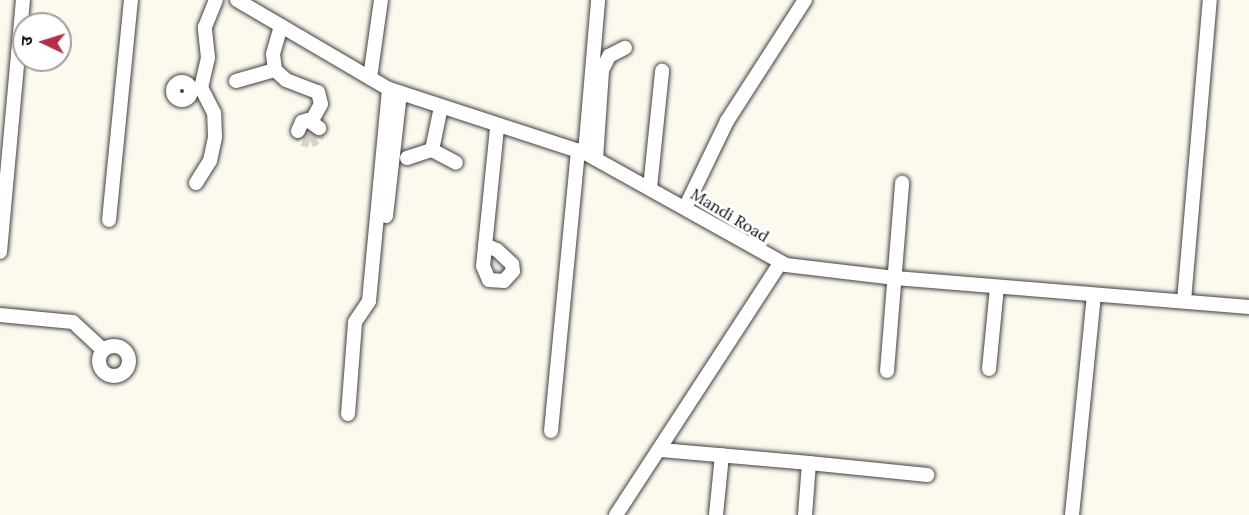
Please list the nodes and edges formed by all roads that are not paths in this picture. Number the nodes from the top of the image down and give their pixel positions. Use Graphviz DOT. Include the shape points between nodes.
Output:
graph roads {
  1 [pos="23,0"];
  2 [pos="131,0"];
  3 [pos="216,0"];
  4 [pos="237,0"];
  5 [pos="381,0"];
  6 [pos="598,0"];
  7 [pos="805,0"];
  8 [pos="1210,0"];
  9 [pos="258,6"];
  10 [pos="282,26"];
  11 [pos="625,48"];
  12 [pos="275,70"];
  13 [pos="662,71"];
  14 [pos="370,78"];
  15 [pos="236,81"];
  16 [pos="394,91"];
  17 [pos="0,92"];
  18 [pos="15,93"];
  19 [pos="441,107"];
  20 [pos="497,127"];
  21 [pos="298,131"];
  22 [pos="432,150"];
  23 [pos="586,154"];
  24 [pos="407,158"];
  25 [pos="5,161"];
  26 [pos="456,163"];
  27 [pos="196,183"];
  28 [pos="902,183"];
  29 [pos="650,188"];
  30 [pos="685,208"];
  31 [pos="109,220"];
  32 [pos="485,245"];
  33 [pos="0,252"];
  34 [pos="780,263"];
  35 [pos="380,272"];
  36 [pos="895,278"];
  37 [pos="997,287"];
  38 [pos="1094,295"];
  39 [pos="1184,301"];
  40 [pos="1249,307"];
  41 [pos="0,315"];
  42 [pos="103,350"];
  43 [pos="989,369"];
  44 [pos="887,371"];
  45 [pos="348,414"];
  46 [pos="550,432"];
  47 [pos="661,450"];
  48 [pos="722,455"];
  49 [pos="809,463"];
  50 [pos="927,475"];
  51 [pos="616,515"];
  52 [pos="716,515"];
  53 [pos="805,515"];
  54 [pos="1072,515"];
  1 -- 18 [label="street"];
  2 -- 31 [label="street"];
  3 -- 27 [label="street" via="205,27 208,58 195,88 214,113 215,137 210,160"];
  4 -- 9 [label="street, Mandi Road"];
  5 -- 14 [label="street"];
  6 -- 23 [label="street"];
  7 -- 30 [label="street" via="728,121"];
  8 -- 39 [label="street"];
  9 -- 10 [label="street, Mandi Road"];
  10 -- 12 [label="street" via="273,54"];
  10 -- 14 [label="street, Mandi Road"];
  11 -- 23 [label="street" via="609,56 602,70"];
  12 -- 15 [label="street"];
  12 -- 21 [label="street" via="286,80 318,92 321,104 315,124 302,122"];
  13 -- 29 [label="street"];
  14 -- 16 [label="street, Mandi Road"];
  16 -- 19 [label="street, Mandi Road"];
  16 -- 35 [label="street"];
  16 -- 45 [label="street" via="369,301 355,322"];
  17 -- 18 [label="street"];
  18 -- 25 [label="street"];
  19 -- 20 [label="street, Mandi Road"];
  19 -- 22 [label="street"];
  20 -- 23 [label="street, Mandi Road"];
  20 -- 32 [label="street"];
  22 -- 24 [label="street"];
  22 -- 26 [label="street"];
  23 -- 29 [label="street, Mandi Road"];
  23 -- 46 [label="street"];
  25 -- 33 [label="street"];
  28 -- 36 [label="street"];
  29 -- 30 [label="street, Mandi Road"];
  30 -- 34 [label="street, Mandi Road"];
  34 -- 36 [label="street, Mandi Road"];
  34 -- 47 [label="street"];
  36 -- 37 [label="street, Mandi Road"];
  36 -- 44 [label="street"];
  37 -- 38 [label="street, Mandi Road"];
  37 -- 43 [label="street"];
  38 -- 39 [label="street, Mandi Road"];
  38 -- 54 [label="street"];
  39 -- 40 [label="street, Mandi Road"];
  41 -- 42 [label="street" via="76,323"];
  47 -- 48 [label="street"];
  47 -- 51 [label="street"];
  48 -- 49 [label="street"];
  48 -- 52 [label="street"];
  49 -- 50 [label="street"];
  49 -- 53 [label="street"];
}
